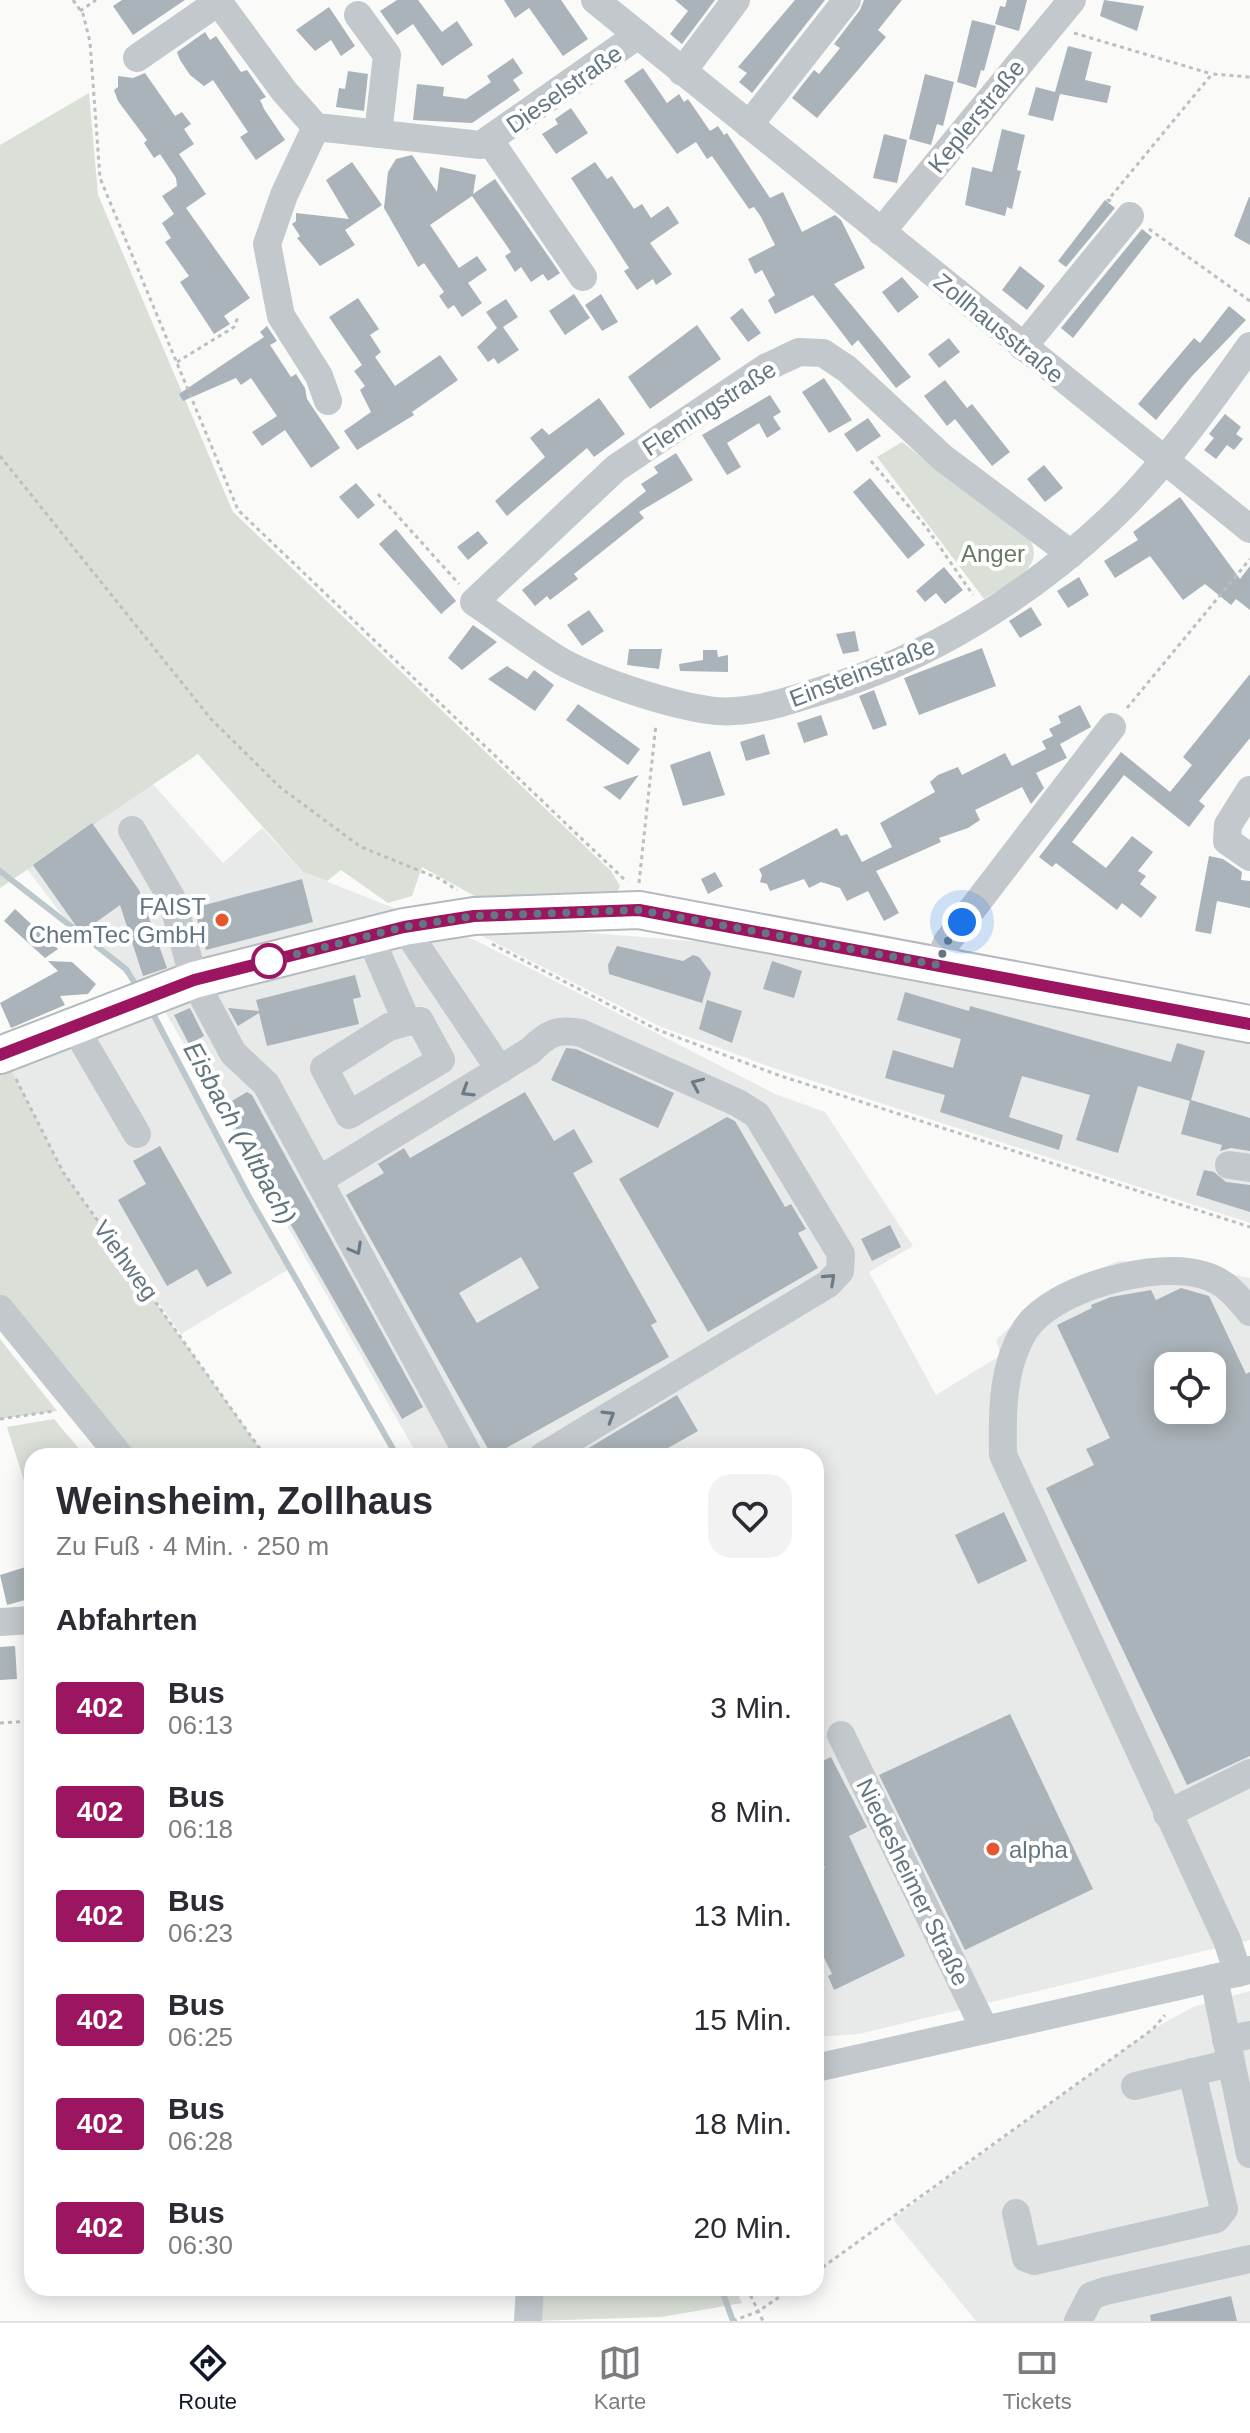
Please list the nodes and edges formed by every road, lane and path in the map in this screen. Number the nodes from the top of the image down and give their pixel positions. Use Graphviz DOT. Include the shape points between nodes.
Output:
graph roads {
  1 [pos="73,0"];
  2 [pos="96,0"];
  3 [pos="595,0"];
  4 [pos="736,0"];
  5 [pos="847,0"];
  6 [pos="1072,0"];
  7 [pos="218,1"];
  8 [pos="80,11"];
  9 [pos="358,15"];
  10 [pos="1050,26"];
  11 [pos="638,35"];
  12 [pos="137,58"];
  13 [pos="682,72"];
  14 [pos="1212,74"];
  15 [pos="1250,77"];
  16 [pos="749,125"];
  17 [pos="316,127"];
  18 [pos="378,134"];
  19 [pos="490,141"];
  20 [pos="1130,216"];
  21 [pos="881,232"];
  22 [pos="583,277"];
  23 [pos="1250,301"];
  24 [pos="238,317"];
  25 [pos="1250,346"];
  26 [pos="1023,347"];
  27 [pos="177,362"];
  28 [pos="328,401"];
  29 [pos="0,456"];
  30 [pos="1162,460"];
  31 [pos="871,461"];
  32 [pos="378,494"];
  33 [pos="1250,529"];
  34 [pos="1071,554"];
  35 [pos="1250,559"];
  36 [pos="474,602"];
  37 [pos="986,615"];
  38 [pos="659,700"];
  39 [pos="1112,727"];
  40 [pos="1250,790"];
  41 [pos="132,830"];
  42 [pos="1250,857"];
  43 [pos="639,902"];
  44 [pos="474,916"];
  45 [pos="387,932"];
  46 [pos="938,965"];
  47 [pos="194,980"];
  48 [pos="407,1022"];
  49 [pos="1250,1024"];
  50 [pos="75,1028"];
  51 [pos="2,1055"];
  52 [pos="500,1070"];
  53 [pos="137,1134"];
  54 [pos="319,1180"];
  55 [pos="1250,1227"];
  56 [pos="0,1309"];
  57 [pos="1250,1312"];
  58 [pos="78,1406"];
  59 [pos="0,1419"];
  60 [pos="113,1448"];
  61 [pos="259,1448"];
  62 [pos="465,1448"];
  63 [pos="556,1448"];
  64 [pos="24,1620"];
  65 [pos="0,1622"];
  66 [pos="24,1722"];
  67 [pos="0,1723"];
  68 [pos="841,1735"];
  69 [pos="1250,1773"];
  70 [pos="1167,1814"];
  71 [pos="1234,1973"];
  72 [pos="1182,1985"];
  73 [pos="985,2030"];
  74 [pos="1236,2046"];
  75 [pos="824,2066"];
  76 [pos="1192,2072"];
  77 [pos="1135,2086"];
  78 [pos="1250,2154"];
  79 [pos="1016,2213"];
  80 [pos="1250,2259"];
  81 [pos="824,2266"];
  82 [pos="530,2296"];
  83 [pos="751,2296"];
  84 [pos="781,2296"];
  85 [pos="759,2311"];
  86 [pos="739,2319"];
  87 [pos="528,2321"];
  88 [pos="733,2321"];
  89 [pos="763,2321"];
  90 [pos="1078,2321"];
  1 -- 8 [label="path"];
  2 -- 8 [label="path"];
  3 -- 11 [label="street, Zollhausstraße"];
  4 -- 13 [label="street"];
  5 -- 16 [label="street"];
  6 -- 10 [label="street, Keplerstraße"];
  7 -- 12 [label="street"];
  7 -- 17 [label="street"];
  8 -- 27 [label="path" via="90,42 100,178"];
  9 -- 18 [label="street" via="387,55"];
  10 -- 14 [label="path"];
  10 -- 21 [label="street, Keplerstraße"];
  11 -- 13 [label="street, Zollhausstraße"];
  11 -- 19 [label="street, Dieselstraße"];
  13 -- 16 [label="street, Zollhausstraße"];
  14 -- 15 [label="path"];
  14 -- 20 [label="path" via="1108,200"];
  16 -- 21 [label="street, Zollhausstraße"];
  17 -- 18 [label="street, Dieselstraße"];
  17 -- 28 [label="street" via="267,244 281,316 319,376"];
  18 -- 19 [label="street, Dieselstraße" via="481,145"];
  19 -- 22 [label="street, Dieselstraße"];
  20 -- 23 [label="path"];
  20 -- 26 [label="street"];
  21 -- 26 [label="street, Zollhausstraße"];
  24 -- 27 [label="path" via="234,327"];
  25 -- 30 [label="street, Einsteinstraße"];
  26 -- 30 [label="street, Zollhausstraße"];
  27 -- 43 [label="path" via="238,510"];
  29 -- 44 [label="path" via="211,719 281,788 361,847 440,879 465,895"];
  30 -- 33 [label="street, Zollhausstraße"];
  30 -- 34 [label="street, Einsteinstraße" via="1136,493"];
  31 -- 37 [label="path" via="926,527"];
  32 -- 36 [label="path"];
  34 -- 36 [label="street, Flemingstraße" via="943,458 847,369 823,353 799,352 767,367 616,468"];
  34 -- 37 [label="street, Einsteinstraße"];
  35 -- 39 [label="path"];
  36 -- 38 [label="street, Einsteinstraße" via="557,659"];
  37 -- 38 [label="street, Einsteinstraße" via="926,652 842,685 758,709 711,711"];
  38 -- 43 [label="path"];
  39 -- 46 [label="street" via="947,942"];
  40 -- 42 [label="street" via="1228,825 1227,841"];
  41 -- 47 [label="street" via="172,899"];
  43 -- 44 [label="main road"];
  43 -- 46 [label="main road"];
  44 -- 45 [label="main road"];
  44 -- 55 [label="path" via="482,939 658,1030 778,1075"];
  45 -- 47 [label="main road"];
  45 -- 48 [label="street"];
  45 -- 52 [label="street"];
  46 -- 49 [label="main road"];
  47 -- 50 [label="main road"];
  47 -- 54 [label="street" via="233,1053 266,1084"];
  50 -- 51 [label="main road"];
  50 -- 53 [label="street"];
  51 -- 61 [label="path, Viehweg" via="63,1172"];
  52 -- 54 [label="street, one-way"];
  63 -- 52 [label="street, one-way" via="828,1284 840,1271 841,1254 757,1115 738,1103 564,1030 547,1034"];
  54 -- 62 [label="street, one-way"];
  56 -- 58 [label="street"];
  57 -- 70 [label="street" via="1231,1288 1201,1274 1128,1273 1051,1302 1025,1329 1002,1406 1003,1455"];
  58 -- 59 [label="path"];
  58 -- 60 [label="street"];
  64 -- 65 [label="street"];
  66 -- 67 [label="path"];
  68 -- 73 [label="street, Niedesheimer Straße"];
  69 -- 70 [label="street"];
  70 -- 71 [label="street" via="1227,1940"];
  71 -- 72 [label="street"];
  71 -- 74 [label="street"];
  72 -- 73 [label="street"];
  72 -- 81 [label="path" via="1180,1999 1153,2029"];
  73 -- 75 [label="street"];
  74 -- 76 [label="street"];
  74 -- 78 [label="street"];
  76 -- 77 [label="street"];
  76 -- 79 [label="street" via="1224,2209 1216,2219 1034,2261 1026,2258"];
  80 -- 90 [label="street" via="1091,2296"];
  82 -- 87 [label="street"];
  83 -- 85 [label="path"];
  84 -- 85 [label="path"];
  85 -- 86 [label="path"];
  85 -- 89 [label="path"];
  86 -- 88 [label="path"];
}
